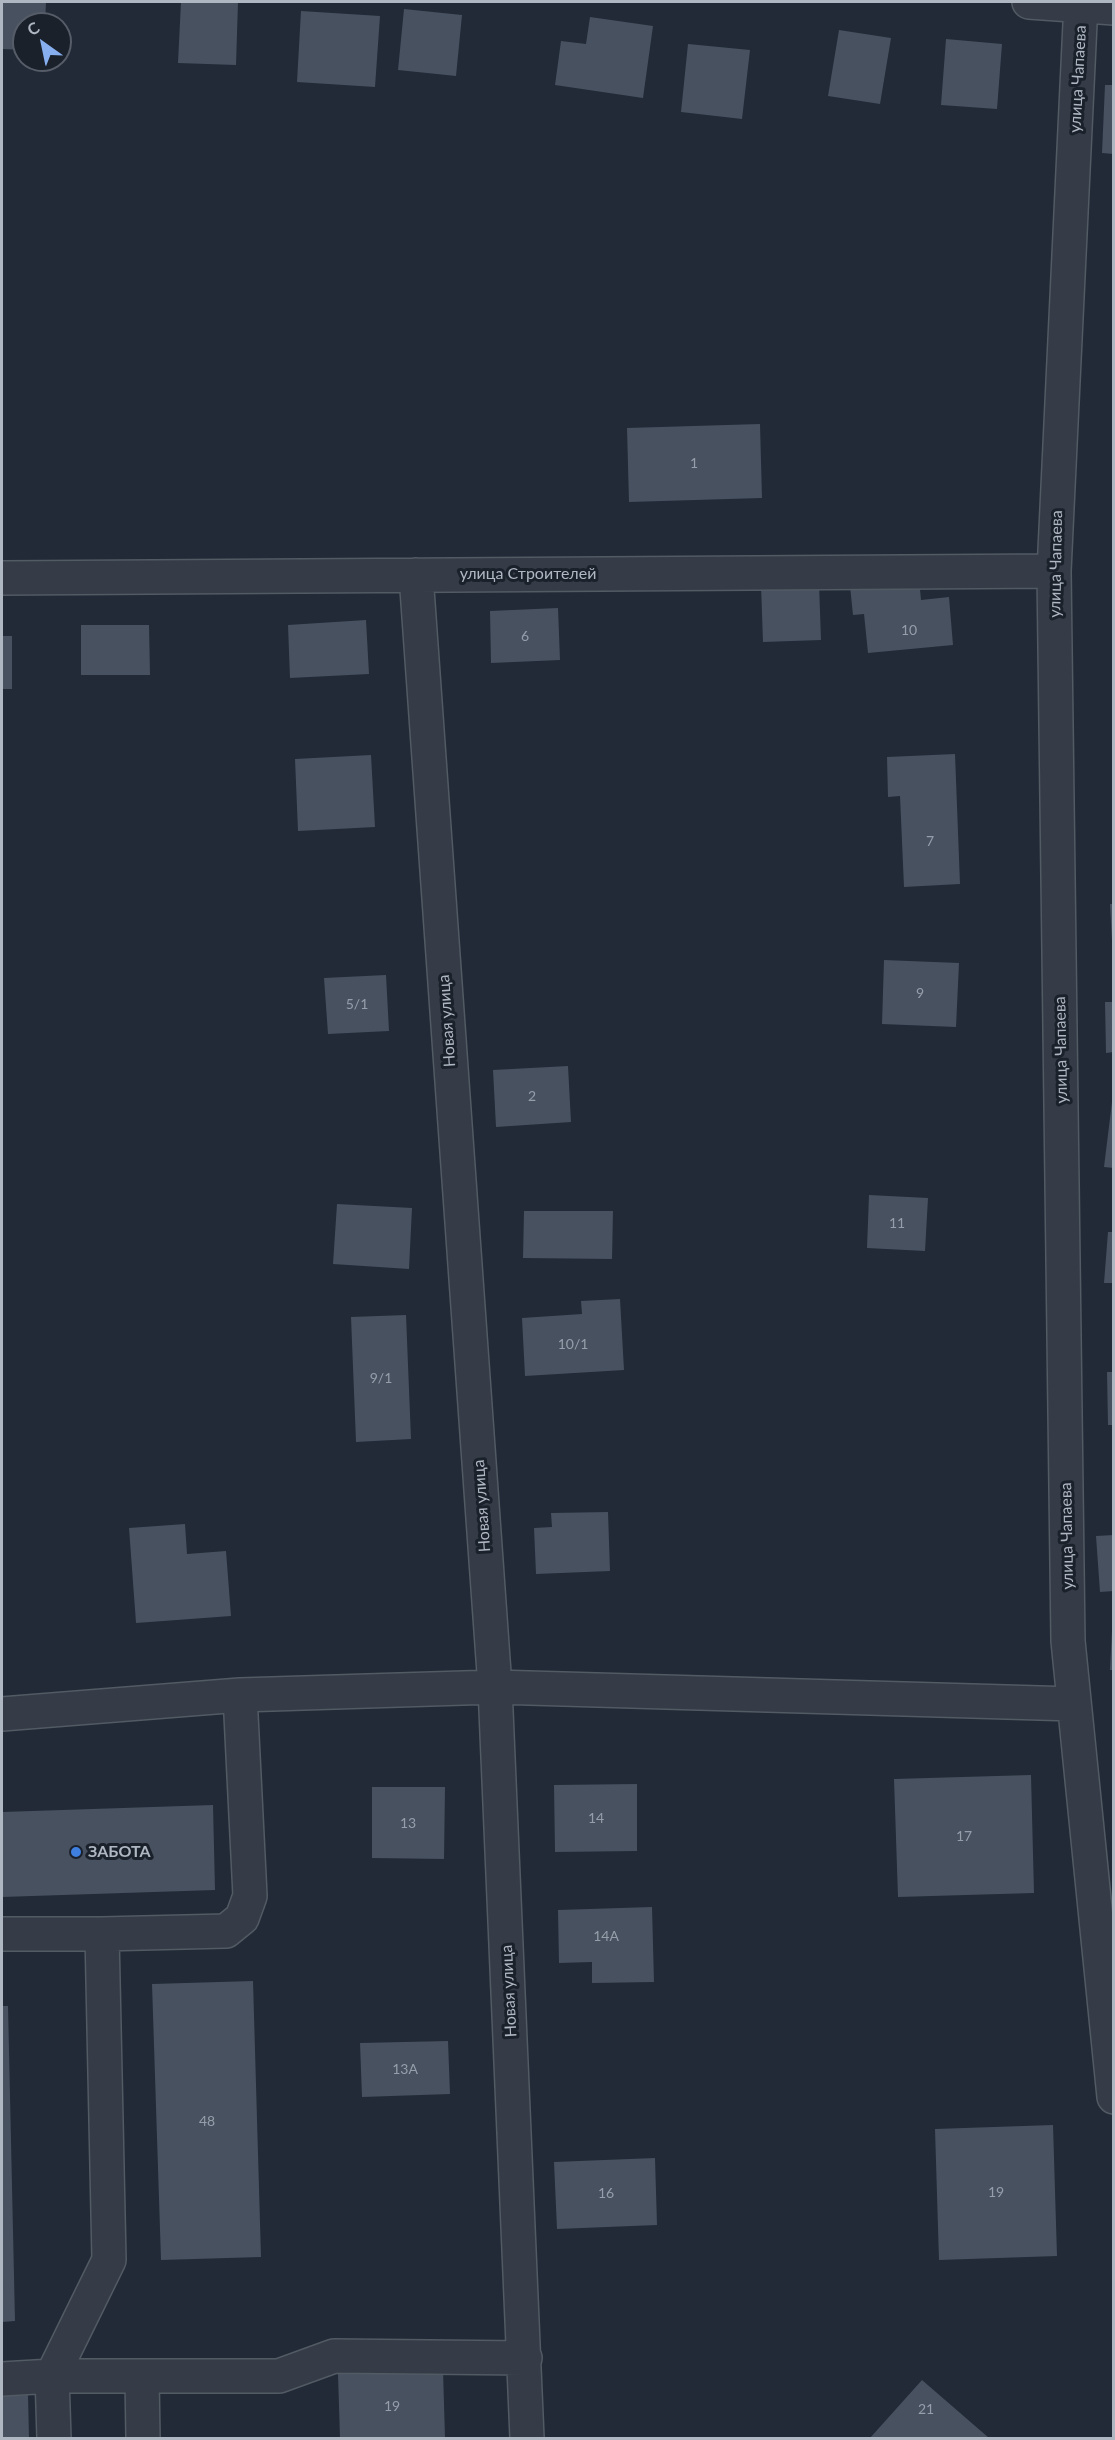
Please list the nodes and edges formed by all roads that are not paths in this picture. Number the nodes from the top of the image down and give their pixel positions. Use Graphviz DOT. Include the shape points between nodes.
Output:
graph roads {
  1 [pos="1029,2"];
  2 [pos="1081,4"];
  3 [pos="1113,8"];
  4 [pos="1054,571"];
  5 [pos="416,575"];
  6 [pos="2,578"];
  7 [pos="495,1687"];
  8 [pos="240,1695"];
  9 [pos="1074,1704"];
  10 [pos="2,1714"];
  11 [pos="2,1934"];
  12 [pos="102,1934"];
  13 [pos="1113,2097"];
  14 [pos="525,2358"];
  15 [pos="52,2376"];
  16 [pos="142,2376"];
  17 [pos="2,2379"];
  18 [pos="54,2439"];
  19 [pos="143,2439"];
  20 [pos="527,2439"];
  1 -- 2 [label="street"];
  2 -- 3 [label="street"];
  2 -- 4 [label="street, улица Чапаева"];
  4 -- 5 [label="street, улица Строителей"];
  4 -- 9 [label="street, улица Чапаева" via="1068,1641"];
  5 -- 6 [label="street, улица Строителей"];
  5 -- 7 [label="street, Новая улица"];
  7 -- 8 [label="street"];
  7 -- 9 [label="street"];
  7 -- 14 [label="street, Новая улица"];
  8 -- 10 [label="street"];
  8 -- 12 [label="street" via="250,1896 242,1918 226,1931"];
  9 -- 13 [label="street, улица Чапаева"];
  11 -- 12 [label="street"];
  12 -- 15 [label="street" via="109,2260"];
  14 -- 16 [label="street" via="334,2356 279,2376"];
  14 -- 20 [label="street, Новая улица"];
  15 -- 16 [label="street"];
  15 -- 17 [label="street"];
  15 -- 18 [label="street"];
  16 -- 19 [label="street"];
}
